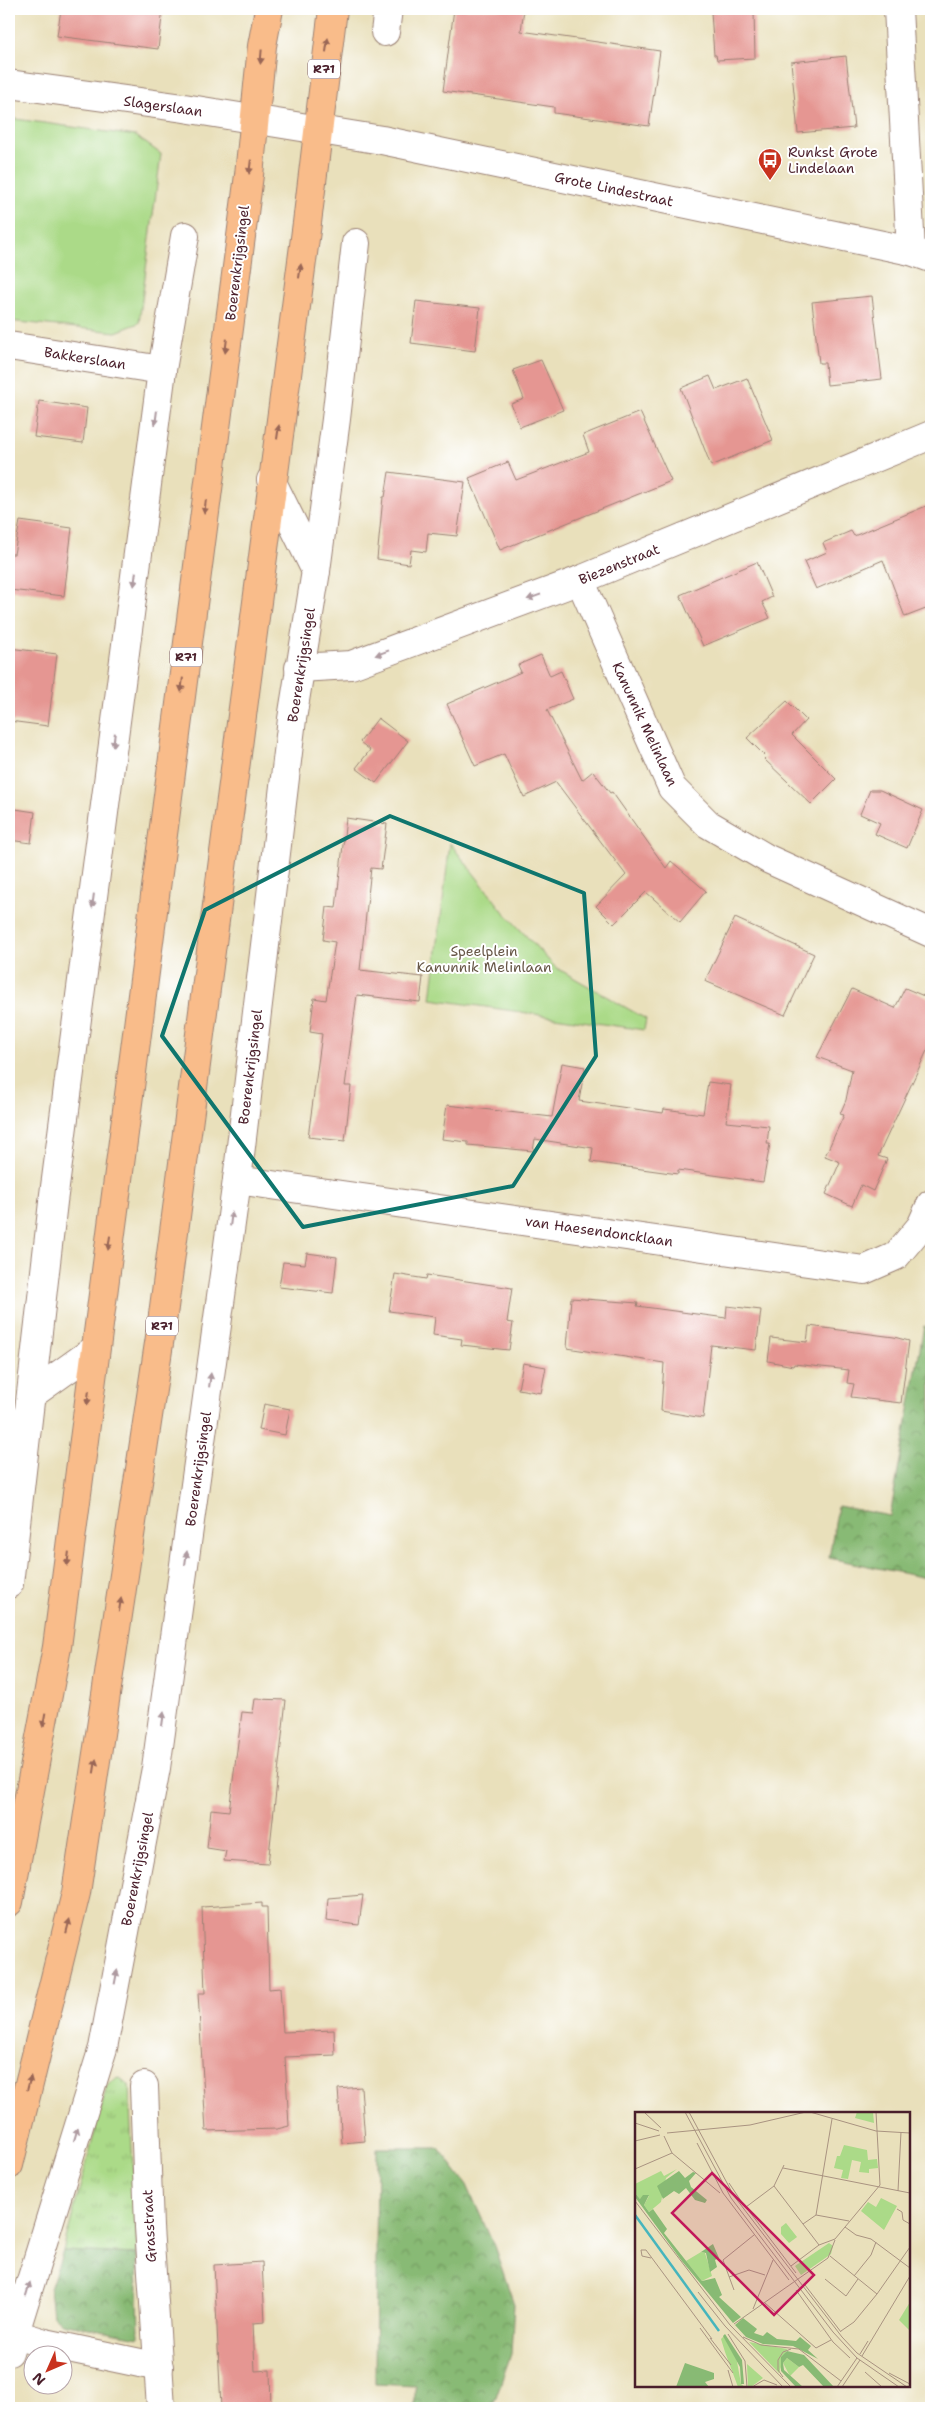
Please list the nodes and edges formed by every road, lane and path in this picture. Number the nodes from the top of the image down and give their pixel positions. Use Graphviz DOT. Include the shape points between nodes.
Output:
graph roads {
  1 [pos="269,9"];
  2 [pos="333,9"];
  3 [pos="898,9"];
  4 [pos="9,84"];
  5 [pos="256,119"];
  6 [pos="317,128"];
  7 [pos="185,236"];
  8 [pos="356,243"];
  9 [pos="921,254"];
  10 [pos="9,346"];
  11 [pos="162,370"];
  12 [pos="931,435"];
  13 [pos="271,480"];
  14 [pos="316,571"];
  15 [pos="580,580"];
  16 [pos="299,668"];
  17 [pos="931,933"];
  18 [pos="237,1180"];
  19 [pos="931,1204"];
  20 [pos="94,1350"];
  21 [pos="31,1395"];
  22 [pos="9,1584"];
  23 [pos="9,1902"];
  24 [pos="144,2086"];
  25 [pos="9,2165"];
  26 [pos="12,2343"];
  27 [pos="159,2367"];
  28 [pos="161,2408"];
  1 -- 5 [label="highway, Boerenkrijgsingel / R71, one-way" via="262,46"];
  6 -- 2 [label="highway, R71, one-way"];
  3 -- 9 [label="street, Grote Lindestraat"];
  4 -- 5 [label="street, Slagerslaan"];
  5 -- 6 [label="street, Slagerslaan"];
  5 -- 20 [label="highway, Boerenkrijgsingel / R71, one-way"];
  6 -- 9 [label="street, Grote Lindestraat"];
  13 -- 6 [label="highway, R71, one-way"];
  7 -- 11 [label="street"];
  8 -- 14 [label="street, Boerenkrijgsingel"];
  10 -- 11 [label="street, Bakkerslaan"];
  11 -- 21 [label="street, one-way" via="53,1202"];
  12 -- 15 [label="street, Biezenstraat"];
  13 -- 14 [label="street"];
  25 -- 13 [label="highway, R71, one-way" via="76,1893 161,1330"];
  14 -- 16 [label="street, Boerenkrijgsingel"];
  15 -- 16 [label="street, Biezenstraat, one-way" via="351,665"];
  15 -- 17 [label="street, Kanunnik Melinlaan" via="672,788 708,824 768,859"];
  16 -- 18 [label="street, Boerenkrijgsingel"];
  18 -- 19 [label="street, van Haesendoncklaan" via="864,1270 896,1256 921,1226"];
  26 -- 18 [label="street, Boerenkrijgsingel, one-way" via="103,2048 156,1768"];
  20 -- 21 [label="street"];
  20 -- 23 [label="highway, Boerenkrijgsingel / R71, one-way" via="57,1647"];
  21 -- 22 [label="street"];
  24 -- 27 [label="street, Grasstraat" via="148,2227"];
  26 -- 27 [label="street" via="45,2343"];
  27 -- 28 [label="street, Grasstraat"];
}
